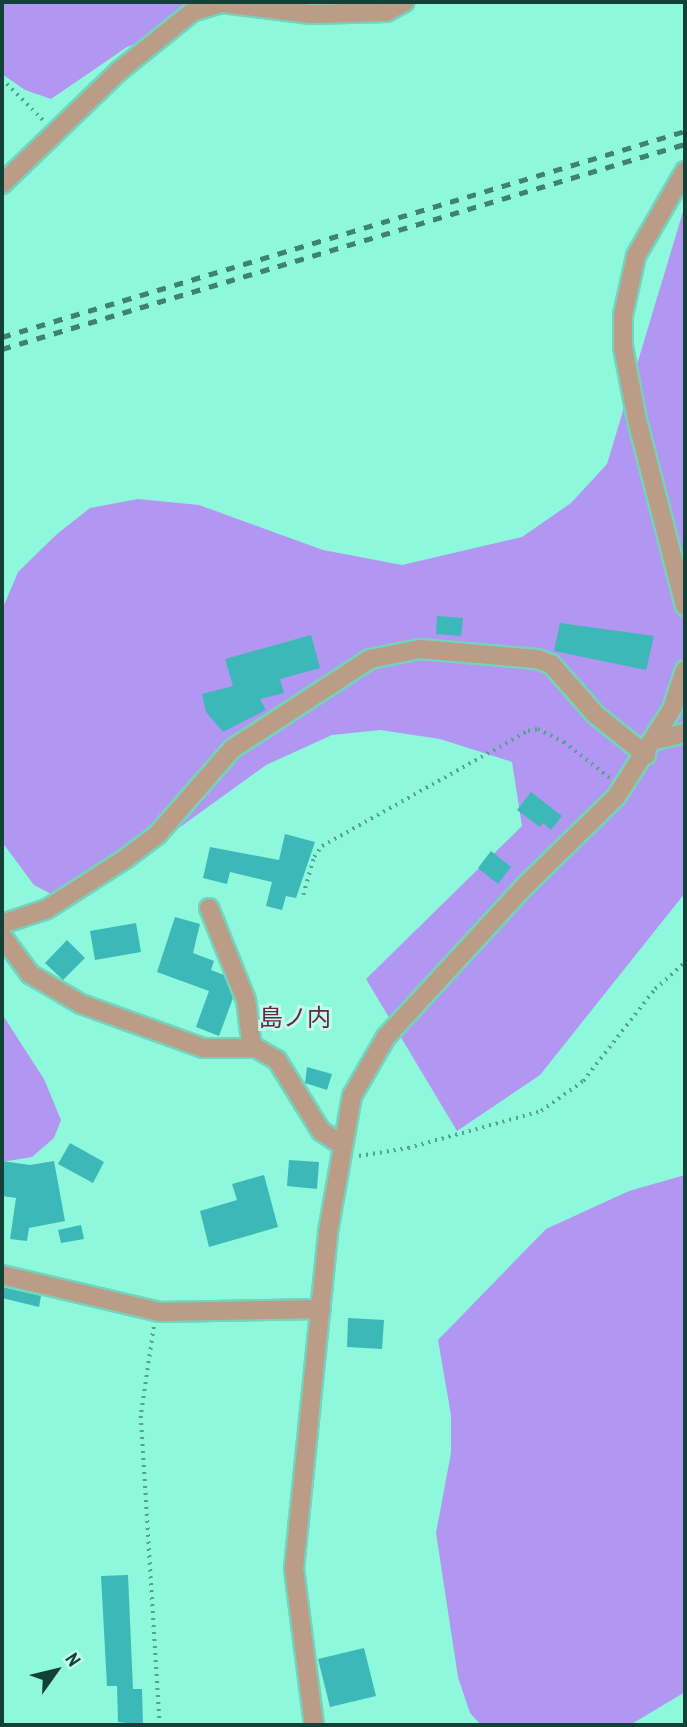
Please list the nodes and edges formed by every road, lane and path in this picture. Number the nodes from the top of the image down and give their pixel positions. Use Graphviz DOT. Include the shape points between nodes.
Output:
graph roads {
  1 [pos="405,2"];
  2 [pos="2,79"];
  3 [pos="54,131"];
  4 [pos="685,170"];
  5 [pos="2,184"];
  6 [pos="685,606"];
  7 [pos="685,670"];
  8 [pos="685,733"];
  9 [pos="650,748"];
  10 [pos="623,788"];
  11 [pos="303,895"];
  12 [pos="209,908"];
  13 [pos="2,924"];
  14 [pos="2,936"];
  15 [pos="685,962"];
  16 [pos="252,1048"];
  17 [pos="341,1150"];
  18 [pos="2,1275"];
  19 [pos="321,1309"];
  20 [pos="160,1312"];
  21 [pos="160,1725"];
  22 [pos="314,1725"];
  1 -- 3 [label="street" via="386,12 284,13 222,3 192,12"];
  2 -- 3 [label="path"];
  3 -- 5 [label="street"];
  4 -- 6 [label="street" via="636,256 623,315 623,347 637,419"];
  7 -- 9 [label="street"];
  8 -- 9 [label="street"];
  9 -- 10 [label="street"];
  9 -- 13 [label="street" via="596,715 551,664 537,659 420,649 370,659 232,749 157,835 125,859 47,909"];
  10 -- 11 [label="path" via="564,742 538,729 528,731 322,846"];
  10 -- 17 [label="street" via="386,1037 352,1096"];
  12 -- 16 [label="street" via="246,1000"];
  14 -- 16 [label="street" via="30,974 81,1004 203,1048"];
  15 -- 17 [label="path" via="655,989 583,1081 541,1111 408,1148"];
  16 -- 17 [label="street" via="277,1060 320,1131"];
  17 -- 19 [label="street"];
  18 -- 20 [label="street"];
  19 -- 20 [label="street"];
  19 -- 22 [label="street" via="294,1568"];
  20 -- 21 [label="path" via="141,1416"];
}
